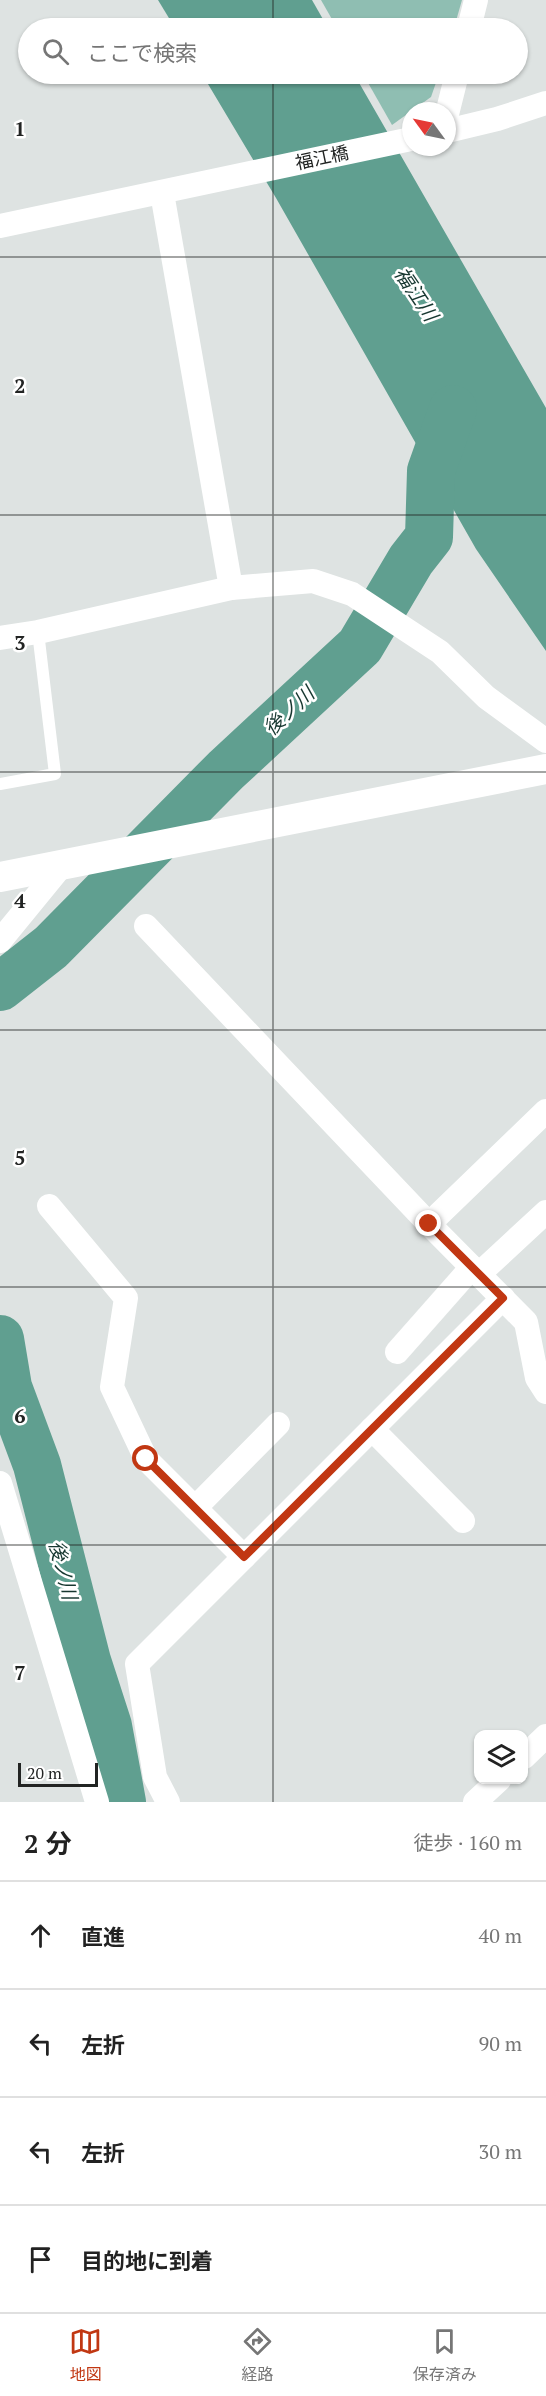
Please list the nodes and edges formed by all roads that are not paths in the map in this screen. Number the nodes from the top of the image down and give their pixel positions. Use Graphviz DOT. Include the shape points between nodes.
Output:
graph roads {
  1 [pos="476,0"];
  2 [pos="472,18"];
  3 [pos="454,84"];
  4 [pos="450,102"];
  5 [pos="546,103"];
  6 [pos="456,129"];
  7 [pos="402,141"];
  8 [pos="162,193"];
  9 [pos="0,226"];
  10 [pos="231,588"];
  11 [pos="38,632"];
  12 [pos="0,638"];
  13 [pos="546,741"];
  14 [pos="546,769"];
  15 [pos="0,784"];
  16 [pos="63,864"];
  17 [pos="0,877"];
  18 [pos="146,926"];
  19 [pos="0,940"];
  20 [pos="546,1111"];
  21 [pos="50,1206"];
  22 [pos="546,1212"];
  23 [pos="429,1224"];
  24 [pos="476,1270"];
  25 [pos="503,1298"];
  26 [pos="397,1352"];
  27 [pos="546,1392"];
  28 [pos="278,1424"];
  29 [pos="372,1429"];
  30 [pos="0,1483"];
  31 [pos="195,1508"];
  32 [pos="463,1521"];
  33 [pos="244,1557"];
  34 [pos="546,1736"];
  35 [pos="528,1753"];
  36 [pos="494,1784"];
  37 [pos="97,1802"];
  38 [pos="168,1802"];
  39 [pos="475,1802"];
  1 -- 2 [label="street"];
  3 -- 4 [label="street"];
  5 -- 6 [label="street"];
  7 -- 8 [label="street, 福江橋"];
  8 -- 9 [label="street, 福江橋"];
  8 -- 10 [label="street"];
  10 -- 11 [label="street"];
  10 -- 13 [label="street" via="313,581 352,594 440,652 486,697"];
  11 -- 12 [label="street"];
  11 -- 15 [label="lane" via="55,774"];
  14 -- 16 [label="street"];
  16 -- 17 [label="street"];
  16 -- 19 [label="street"];
  18 -- 23 [label="street"];
  20 -- 23 [label="street"];
  21 -- 31 [label="street" via="126,1298 112,1387 146,1459"];
  22 -- 24 [label="street"];
  23 -- 24 [label="street"];
  24 -- 25 [label="street"];
  24 -- 26 [label="street"];
  25 -- 27 [label="street" via="526,1322 537,1378"];
  25 -- 29 [label="street"];
  28 -- 31 [label="street"];
  29 -- 32 [label="street"];
  29 -- 33 [label="street"];
  30 -- 37 [label="street"];
  31 -- 33 [label="street"];
  33 -- 38 [label="street" via="138,1664 155,1777"];
  34 -- 35 [label="street"];
  36 -- 39 [label="street"];
}
